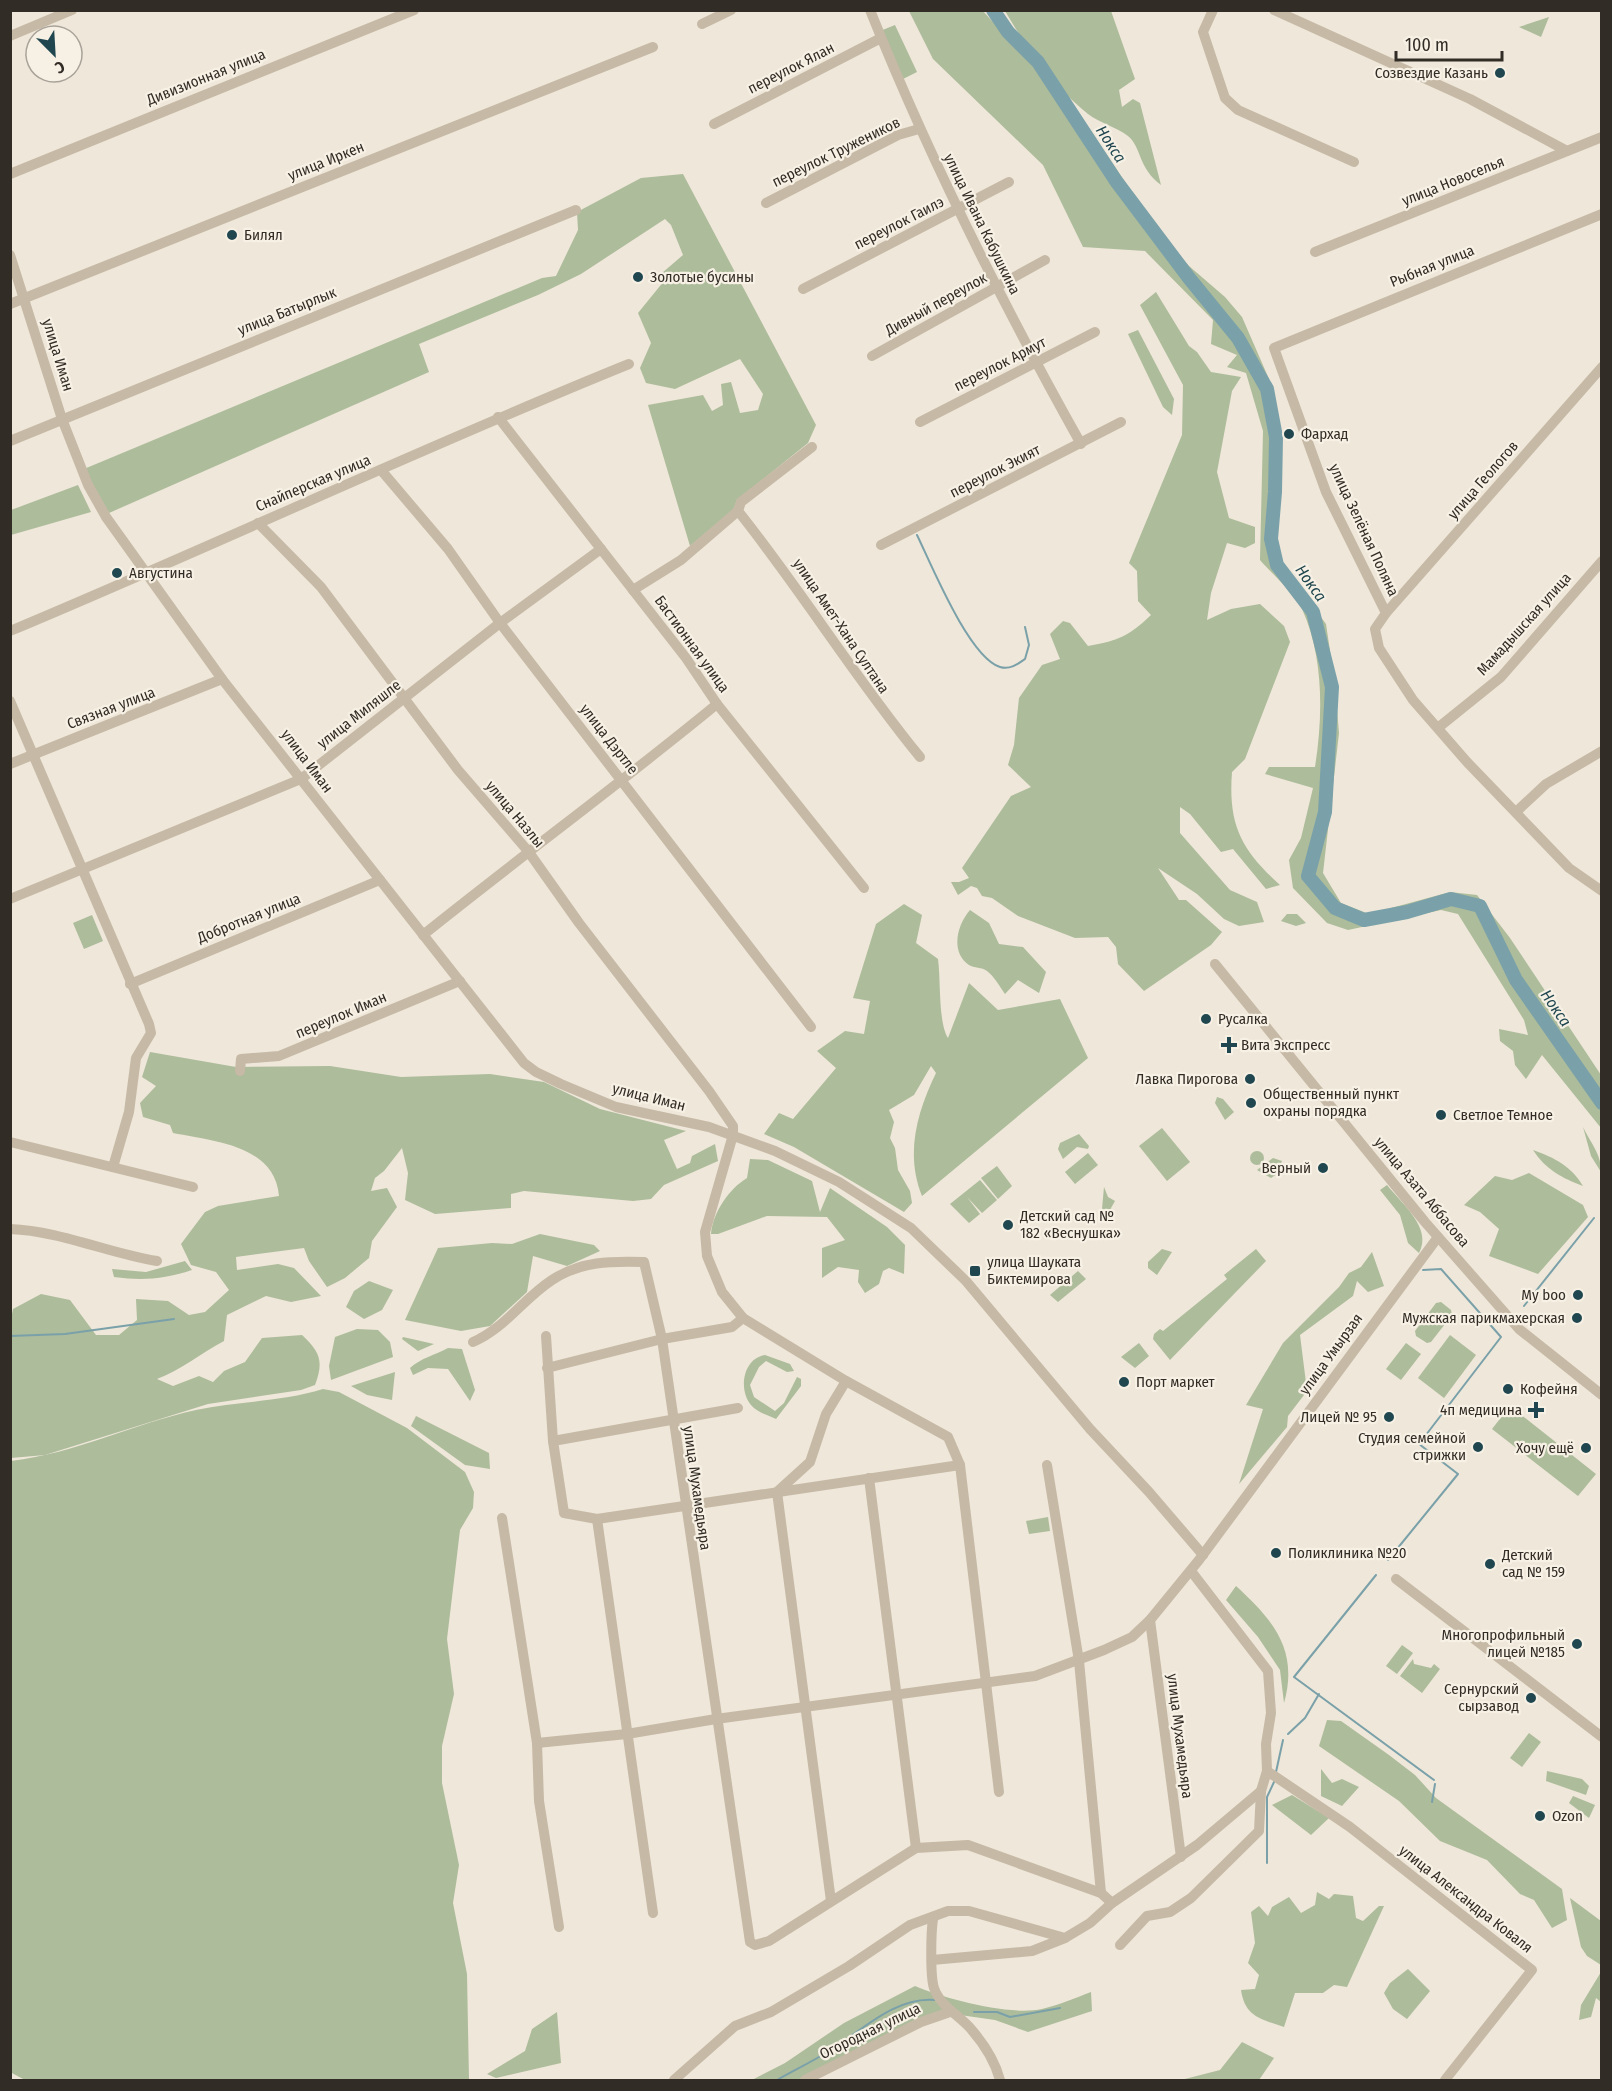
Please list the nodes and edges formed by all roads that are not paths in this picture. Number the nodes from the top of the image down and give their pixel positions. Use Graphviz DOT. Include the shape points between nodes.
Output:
graph roads {
  1 [pos="72,10"];
  2 [pos="414,10"];
  3 [pos="731,10"];
  4 [pos="870,10"];
  5 [pos="1213,10"];
  6 [pos="1274,10"];
  7 [pos="702,24"];
  8 [pos="10,36"];
  9 [pos="881,38"];
  10 [pos="653,47"];
  11 [pos="714,124"];
  12 [pos="920,129"];
  13 [pos="1602,137"];
  14 [pos="1567,151"];
  15 [pos="1354,162"];
  16 [pos="10,174"];
  17 [pos="1009,182"];
  18 [pos="766,202"];
  19 [pos="959,209"];
  20 [pos="576,210"];
  21 [pos="1602,214"];
  22 [pos="1315,252"];
  23 [pos="10,255"];
  24 [pos="1045,260"];
  25 [pos="996,288"];
  26 [pos="802,289"];
  27 [pos="24,298"];
  28 [pos="10,304"];
  29 [pos="1095,332"];
  30 [pos="1274,348"];
  31 [pos="872,356"];
  32 [pos="1036,363"];
  33 [pos="629,364"];
  34 [pos="1602,368"];
  35 [pos="498,417"];
  36 [pos="62,419"];
  37 [pos="920,422"];
  38 [pos="1121,422"];
  39 [pos="10,441"];
  40 [pos="1082,444"];
  41 [pos="812,447"];
  42 [pos="381,470"];
  43 [pos="738,511"];
  44 [pos="258,522"];
  45 [pos="881,545"];
  46 [pos="601,549"];
  47 [pos="1602,561"];
  48 [pos="147,574"];
  49 [pos="633,590"];
  50 [pos="1386,613"];
  51 [pos="500,623"];
  52 [pos="10,631"];
  53 [pos="222,679"];
  54 [pos="404,698"];
  55 [pos="10,701"];
  56 [pos="717,704"];
  57 [pos="1439,727"];
  58 [pos="1602,751"];
  59 [pos="33,755"];
  60 [pos="920,757"];
  61 [pos="10,764"];
  62 [pos="301,779"];
  63 [pos="623,782"];
  64 [pos="1516,812"];
  65 [pos="528,851"];
  66 [pos="81,870"];
  67 [pos="380,880"];
  68 [pos="864,888"];
  69 [pos="1602,891"];
  70 [pos="10,899"];
  71 [pos="423,935"];
  72 [pos="1215,964"];
  73 [pos="460,981"];
  74 [pos="130,984"];
  75 [pos="811,1027"];
  76 [pos="240,1071"];
  77 [pos="733,1135"];
  78 [pos="10,1142"];
  79 [pos="113,1167"];
  80 [pos="193,1187"];
  81 [pos="10,1230"];
  82 [pos="1438,1237"];
  83 [pos="157,1261"];
  84 [pos="743,1318"];
  85 [pos="546,1336"];
  86 [pos="662,1339"];
  87 [pos="472,1342"];
  88 [pos="547,1368"];
  89 [pos="846,1381"];
  90 [pos="1602,1395"];
  91 [pos="738,1408"];
  92 [pos="672,1419"];
  93 [pos="553,1441"];
  94 [pos="960,1465"];
  95 [pos="1047,1465"];
  96 [pos="869,1478"];
  97 [pos="777,1492"];
  98 [pos="685,1506"];
  99 [pos="502,1518"];
  100 [pos="597,1519"];
  101 [pos="1203,1555"];
  102 [pos="1188,1574"];
  103 [pos="1396,1579"];
  104 [pos="1150,1620"];
  105 [pos="1079,1661"];
  106 [pos="985,1685"];
  107 [pos="896,1697"];
  108 [pos="807,1709"];
  109 [pos="716,1719"];
  110 [pos="627,1734"];
  111 [pos="1602,1737"];
  112 [pos="537,1743"];
  113 [pos="1267,1771"];
  114 [pos="1261,1791"];
  115 [pos="999,1792"];
  116 [pos="916,1848"];
  117 [pos="1180,1857"];
  118 [pos="1101,1893"];
  119 [pos="831,1901"];
  120 [pos="1112,1903"];
  121 [pos="653,1913"];
  122 [pos="933,1919"];
  123 [pos="559,1927"];
  124 [pos="1065,1938"];
  125 [pos="1120,1945"];
  126 [pos="932,1960"];
  127 [pos="950,2012"];
  128 [pos="674,2080"];
  129 [pos="805,2080"];
  130 [pos="1000,2080"];
  131 [pos="1445,2080"];
  1 -- 8 [label="street"];
  2 -- 16 [label="street, Дивизионная улица"];
  3 -- 7 [label="street"];
  4 -- 9 [label="street, улица Ивана Кабушкина"];
  5 -- 15 [label="street" via="1203,32 1225,98 1249,117"];
  6 -- 14 [label="street" via="1470,99"];
  9 -- 11 [label="street, переулок Ялан"];
  9 -- 12 [label="street, улица Ивана Кабушкина"];
  10 -- 27 [label="street, улица Иркен"];
  12 -- 18 [label="street, переулок Тружеников" via="898,135"];
  12 -- 19 [label="street, улица Ивана Кабушкина"];
  13 -- 14 [label="street, улица Новоселья"];
  14 -- 22 [label="street, улица Новоселья"];
  17 -- 19 [label="street, переулок Гаилэ"];
  19 -- 25 [label="street, улица Ивана Кабушкина"];
  19 -- 26 [label="street, переулок Гаилэ"];
  20 -- 36 [label="street, улица Батырлык"];
  21 -- 30 [label="street, Рыбная улица"];
  23 -- 27 [label="street, улица Иман"];
  24 -- 25 [label="street, Дивный переулок"];
  25 -- 31 [label="street, Дивный переулок"];
  25 -- 32 [label="street, улица Ивана Кабушкина"];
  27 -- 28 [label="street, улица Иркен"];
  27 -- 36 [label="street, улица Иман"];
  29 -- 32 [label="street, переулок Армут"];
  30 -- 50 [label="street, улица Зелёная Поляна" via="1326,492"];
  32 -- 37 [label="street, переулок Армут"];
  32 -- 40 [label="street, улица Ивана Кабушкина"];
  33 -- 35 [label="street, Снайперская улица"];
  34 -- 50 [label="street, улица Геологов"];
  35 -- 42 [label="street, Снайперская улица"];
  35 -- 46 [label="street, Бастионная улица"];
  36 -- 39 [label="street, улица Батырлык"];
  36 -- 48 [label="street, улица Иман" via="88,485"];
  38 -- 40 [label="street, переулок Экият"];
  40 -- 45 [label="street, переулок Экият"];
  41 -- 43 [label="street" via="741,502"];
  42 -- 44 [label="street, Снайперская улица"];
  42 -- 51 [label="street, улица Дэртле" via="447,549"];
  43 -- 49 [label="street" via="681,560"];
  43 -- 60 [label="street, улица Амет-Хана Султана" via="788,573 871,697"];
  44 -- 48 [label="street, Снайперская улица"];
  44 -- 54 [label="street, улица Назлы" via="321,587"];
  46 -- 49 [label="street, Бастионная улица"];
  46 -- 51 [label="street, улица Миляшле"];
  47 -- 57 [label="street, Мамадышская улица" via="1501,677"];
  48 -- 52 [label="street, Снайперская улица"];
  48 -- 53 [label="street, улица Иман"];
  49 -- 56 [label="street, Бастионная улица"];
  50 -- 57 [label="street, улица Зелёная Поляна" via="1375,629 1379,648 1413,700"];
  51 -- 54 [label="street, улица Миляшле"];
  51 -- 63 [label="street, улица Дэртле"];
  53 -- 59 [label="street, Связная улица"];
  53 -- 62 [label="street, улица Иман"];
  54 -- 62 [label="street, улица Миляшле"];
  54 -- 65 [label="street, улица Назлы" via="458,770"];
  55 -- 59 [label="street"];
  56 -- 63 [label="street"];
  56 -- 68 [label="street, Бастионная улица"];
  57 -- 64 [label="street, улица Зелёная Поляна"];
  58 -- 64 [label="street" via="1546,784"];
  59 -- 61 [label="street, Связная улица"];
  59 -- 66 [label="street"];
  62 -- 66 [label="street, улица Миляшле"];
  62 -- 67 [label="street, улица Иман"];
  63 -- 65 [label="street"];
  63 -- 75 [label="street, улица Дэртле"];
  64 -- 69 [label="street, улица Зелёная Поляна" via="1569,868"];
  65 -- 71 [label="street"];
  65 -- 77 [label="street, улица Назлы" via="709,1091 733,1126"];
  66 -- 70 [label="street, улица Миляшле"];
  66 -- 74 [label="street"];
  67 -- 71 [label="street, улица Иман"];
  67 -- 74 [label="street, Добротная улица"];
  71 -- 73 [label="street, улица Иман"];
  72 -- 82 [label="street, улица Азата Аббасова"];
  73 -- 76 [label="street, переулок Иман" via="279,1056 241,1059"];
  73 -- 77 [label="street, улица Иман" via="536,1072 616,1107"];
  74 -- 79 [label="street" via="151,1033 136,1058 129,1112"];
  77 -- 84 [label="street" via="707,1223 706,1249 722,1292"];
  77 -- 101 [label="street, улица Иман" via="812,1167 911,1228 966,1281 1090,1429"];
  78 -- 79 [label="street"];
  79 -- 80 [label="street"];
  81 -- 83 [label="street" via="36,1230"];
  82 -- 90 [label="street, улица Азата Аббасова" via="1526,1336"];
  82 -- 101 [label="street, улица Умырзая"];
  84 -- 86 [label="street" via="732,1327"];
  84 -- 89 [label="street"];
  85 -- 88 [label="street"];
  86 -- 87 [label="street, улица Мухамедьяра" via="644,1262 604,1260 551,1281 491,1334"];
  86 -- 88 [label="street"];
  86 -- 92 [label="street, улица Мухамедьяра"];
  88 -- 93 [label="street"];
  89 -- 94 [label="street" via="948,1437"];
  89 -- 97 [label="street" via="826,1414 810,1462"];
  91 -- 92 [label="street"];
  92 -- 93 [label="street"];
  92 -- 98 [label="street, улица Мухамедьяра"];
  93 -- 100 [label="street" via="564,1513"];
  94 -- 96 [label="street"];
  94 -- 106 [label="street"];
  95 -- 105 [label="street"];
  96 -- 97 [label="street"];
  96 -- 107 [label="street"];
  97 -- 98 [label="street"];
  97 -- 108 [label="street"];
  98 -- 100 [label="street"];
  98 -- 109 [label="street, улица Мухамедьяра"];
  99 -- 112 [label="street"];
  100 -- 110 [label="street"];
  101 -- 102 [label="street, улица Умырзая"];
  102 -- 104 [label="street"];
  102 -- 113 [label="street" via="1268,1671 1271,1713"];
  103 -- 111 [label="street"];
  104 -- 105 [label="street" via="1132,1637"];
  104 -- 117 [label="street, улица Мухамедьяра"];
  105 -- 106 [label="street" via="1035,1676"];
  105 -- 118 [label="street"];
  106 -- 107 [label="street"];
  106 -- 115 [label="street"];
  107 -- 108 [label="street"];
  107 -- 116 [label="street"];
  108 -- 109 [label="street"];
  108 -- 119 [label="street"];
  109 -- 110 [label="street"];
  109 -- 119 [label="street, улица Мухамедьяра" via="747,1938 755,1944 769,1941"];
  110 -- 112 [label="street"];
  110 -- 121 [label="street"];
  112 -- 123 [label="street" via="539,1801"];
  113 -- 114 [label="street"];
  113 -- 131 [label="street, улица Александра Коваля" via="1350,1827 1532,1970"];
  114 -- 117 [label="street"];
  114 -- 125 [label="street" via="1259,1831 1191,1898 1170,1912 1146,1917"];
  116 -- 118 [label="street" via="968,1845"];
  116 -- 119 [label="street"];
  117 -- 120 [label="street"];
  118 -- 120 [label="street"];
  120 -- 124 [label="street"];
  122 -- 124 [label="street" via="948,1911 969,1911"];
  122 -- 126 [label="street"];
  122 -- 128 [label="street" via="910,1925 771,2012 735,2026"];
  124 -- 126 [label="street" via="1032,1951"];
  126 -- 127 [label="street" via="934,1988"];
  127 -- 129 [label="street, Огородная улица" via="921,2022"];
  127 -- 130 [label="street" via="970,2028 996,2065"];
}
